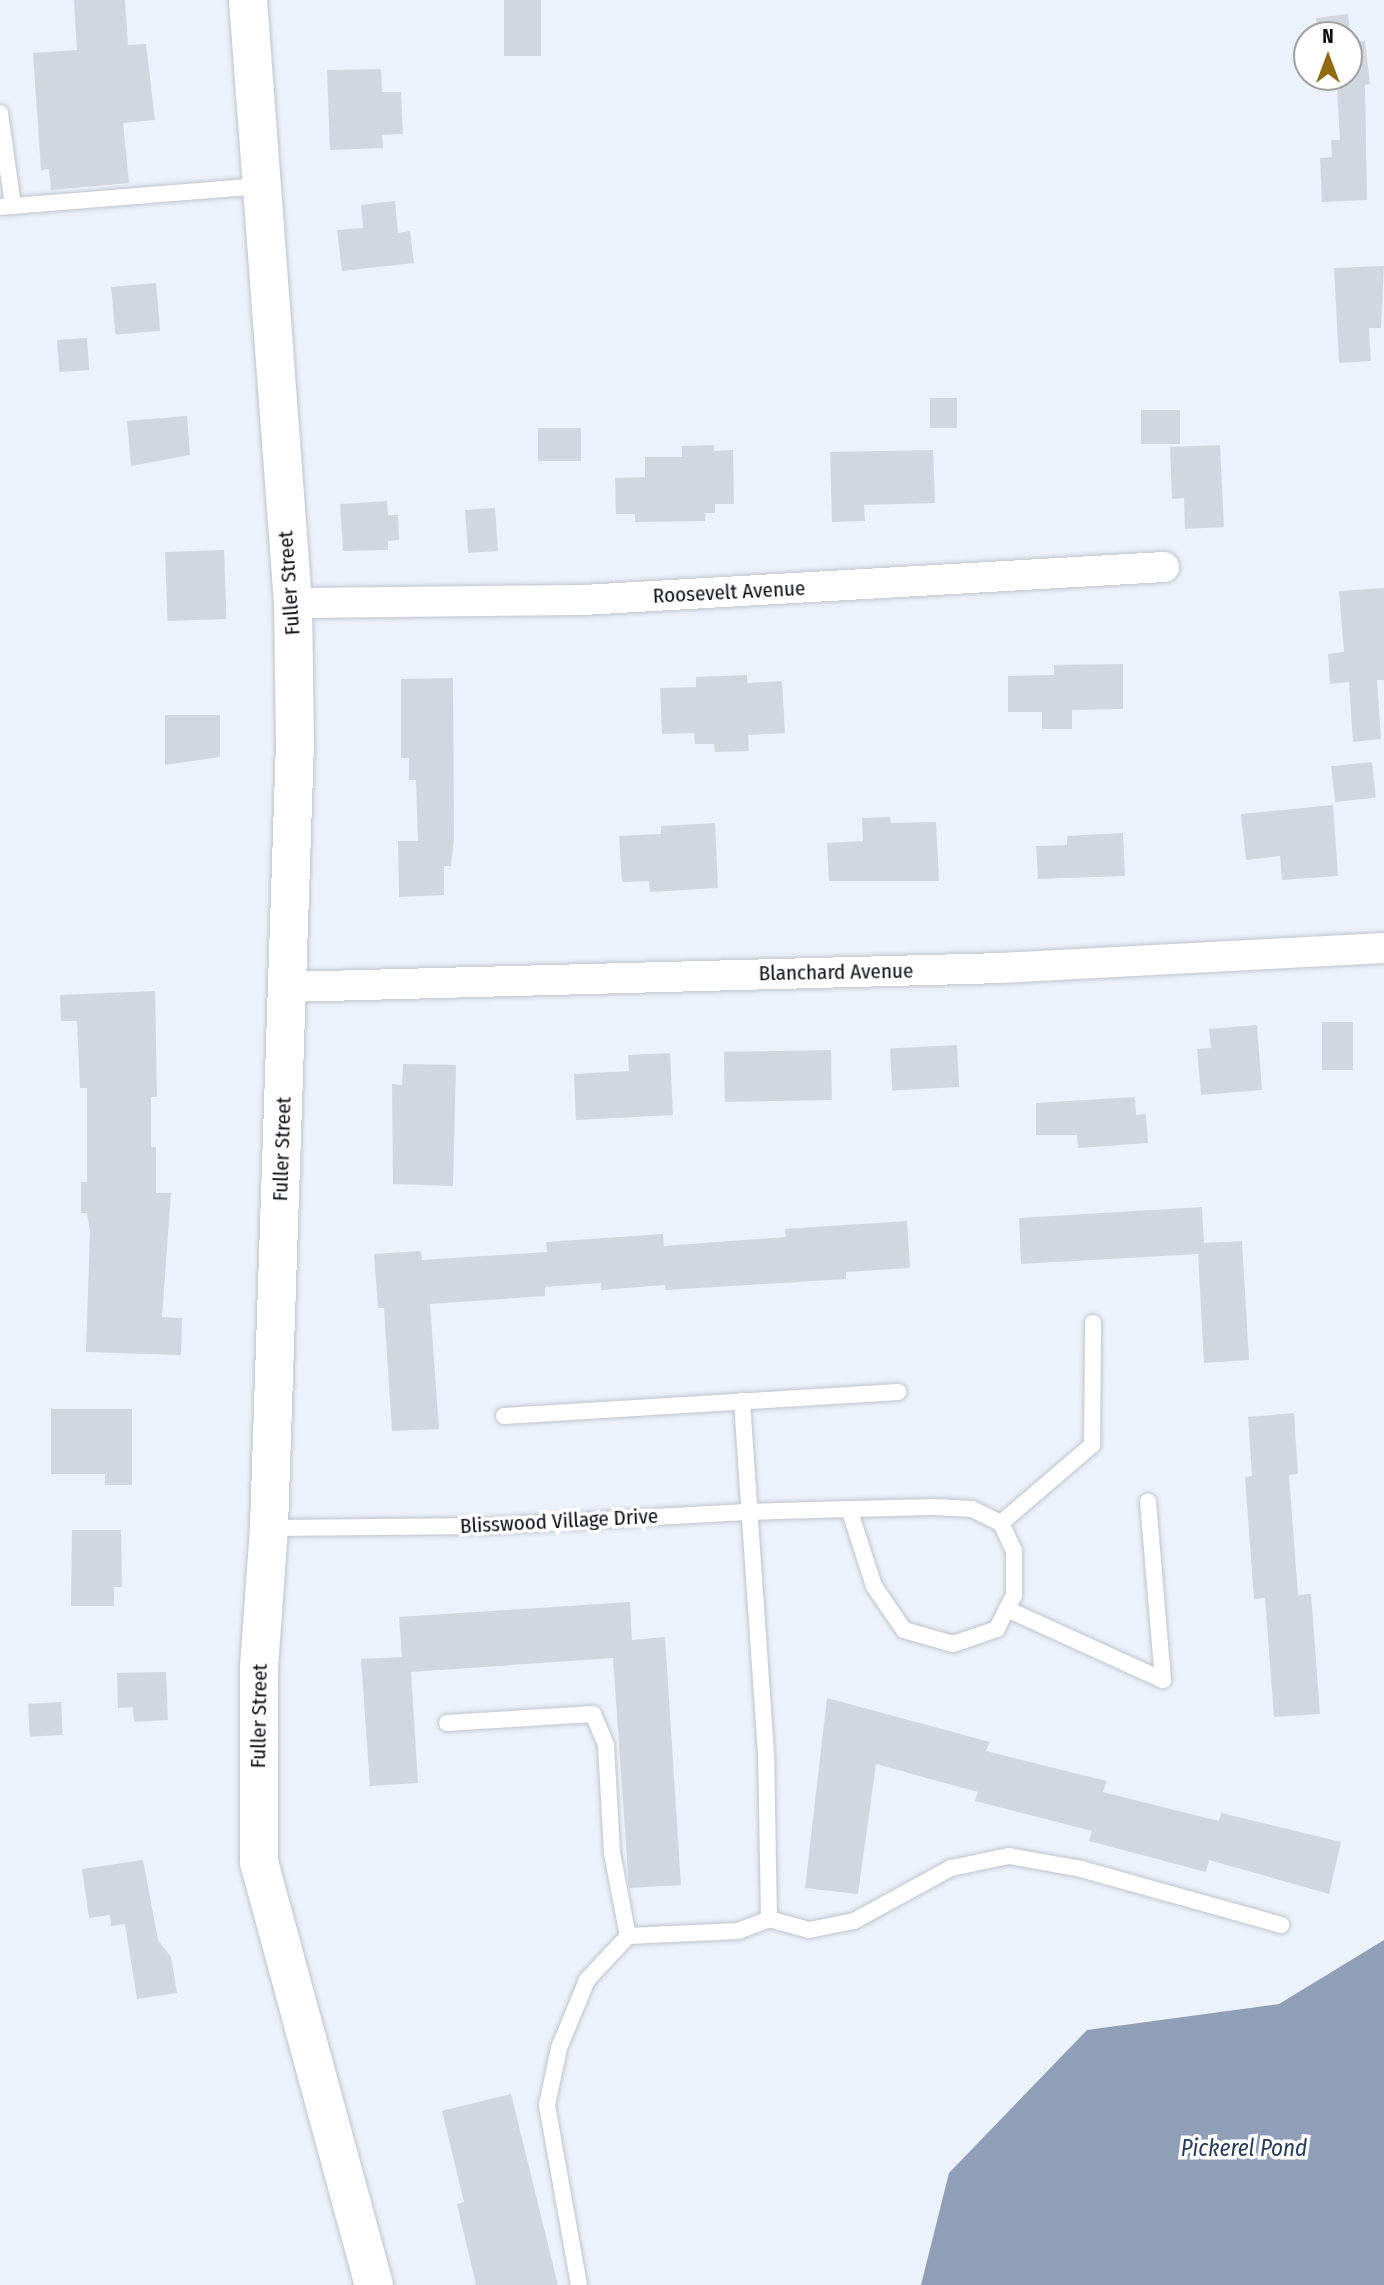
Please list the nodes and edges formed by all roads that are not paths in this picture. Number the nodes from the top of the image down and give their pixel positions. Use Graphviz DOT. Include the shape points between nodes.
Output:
graph roads {
  1 [pos="248,0"];
  2 [pos="0,113"];
  3 [pos="262,186"];
  4 [pos="6,207"];
  5 [pos="1164,567"];
  6 [pos="293,603"];
  7 [pos="1384,948"];
  8 [pos="287,987"];
  9 [pos="1093,1322"];
  10 [pos="898,1392"];
  11 [pos="742,1401"];
  12 [pos="504,1416"];
  13 [pos="1148,1502"];
  14 [pos="849,1509"];
  15 [pos="747,1512"];
  16 [pos="1001,1523"];
  17 [pos="269,1528"];
  18 [pos="1007,1609"];
  19 [pos="447,1723"];
  20 [pos="769,1919"];
  21 [pos="1281,1926"];
  22 [pos="628,1936"];
  23 [pos="374,2285"];
  24 [pos="579,2285"];
  1 -- 3 [label="street, Fuller Street"];
  2 -- 4 [label="lane"];
  3 -- 4 [label="lane"];
  3 -- 6 [label="street, Fuller Street"];
  5 -- 6 [label="street, Roosevelt Avenue" via="583,600"];
  6 -- 8 [label="street, Fuller Street" via="294,824"];
  7 -- 8 [label="street, Blanchard Avenue" via="1001,968"];
  8 -- 17 [label="street, Fuller Street"];
  9 -- 16 [label="lane" via="1092,1444"];
  10 -- 11 [label="lane"];
  11 -- 12 [label="lane"];
  11 -- 15 [label="lane"];
  13 -- 18 [label="lane" via="1163,1680"];
  14 -- 15 [label="lane, Blisswood Village Drive"];
  14 -- 16 [label="lane, Blisswood Village Drive" via="972,1509"];
  14 -- 18 [label="lane" via="874,1586 904,1630 953,1644 997,1629"];
  15 -- 17 [label="lane, Blisswood Village Drive" via="489,1526"];
  15 -- 20 [label="lane" via="766,1754"];
  16 -- 18 [label="lane" via="1014,1551 1014,1595"];
  17 -- 23 [label="street, Fuller Street" via="259,1665 259,1862"];
  19 -- 22 [label="lane" via="593,1714 606,1745 612,1853"];
  20 -- 21 [label="lane" via="809,1930 854,1921 951,1868 1009,1856 1081,1869"];
  20 -- 22 [label="lane" via="738,1931"];
  22 -- 24 [label="lane" via="587,1980 559,2048 547,2105"];
}
